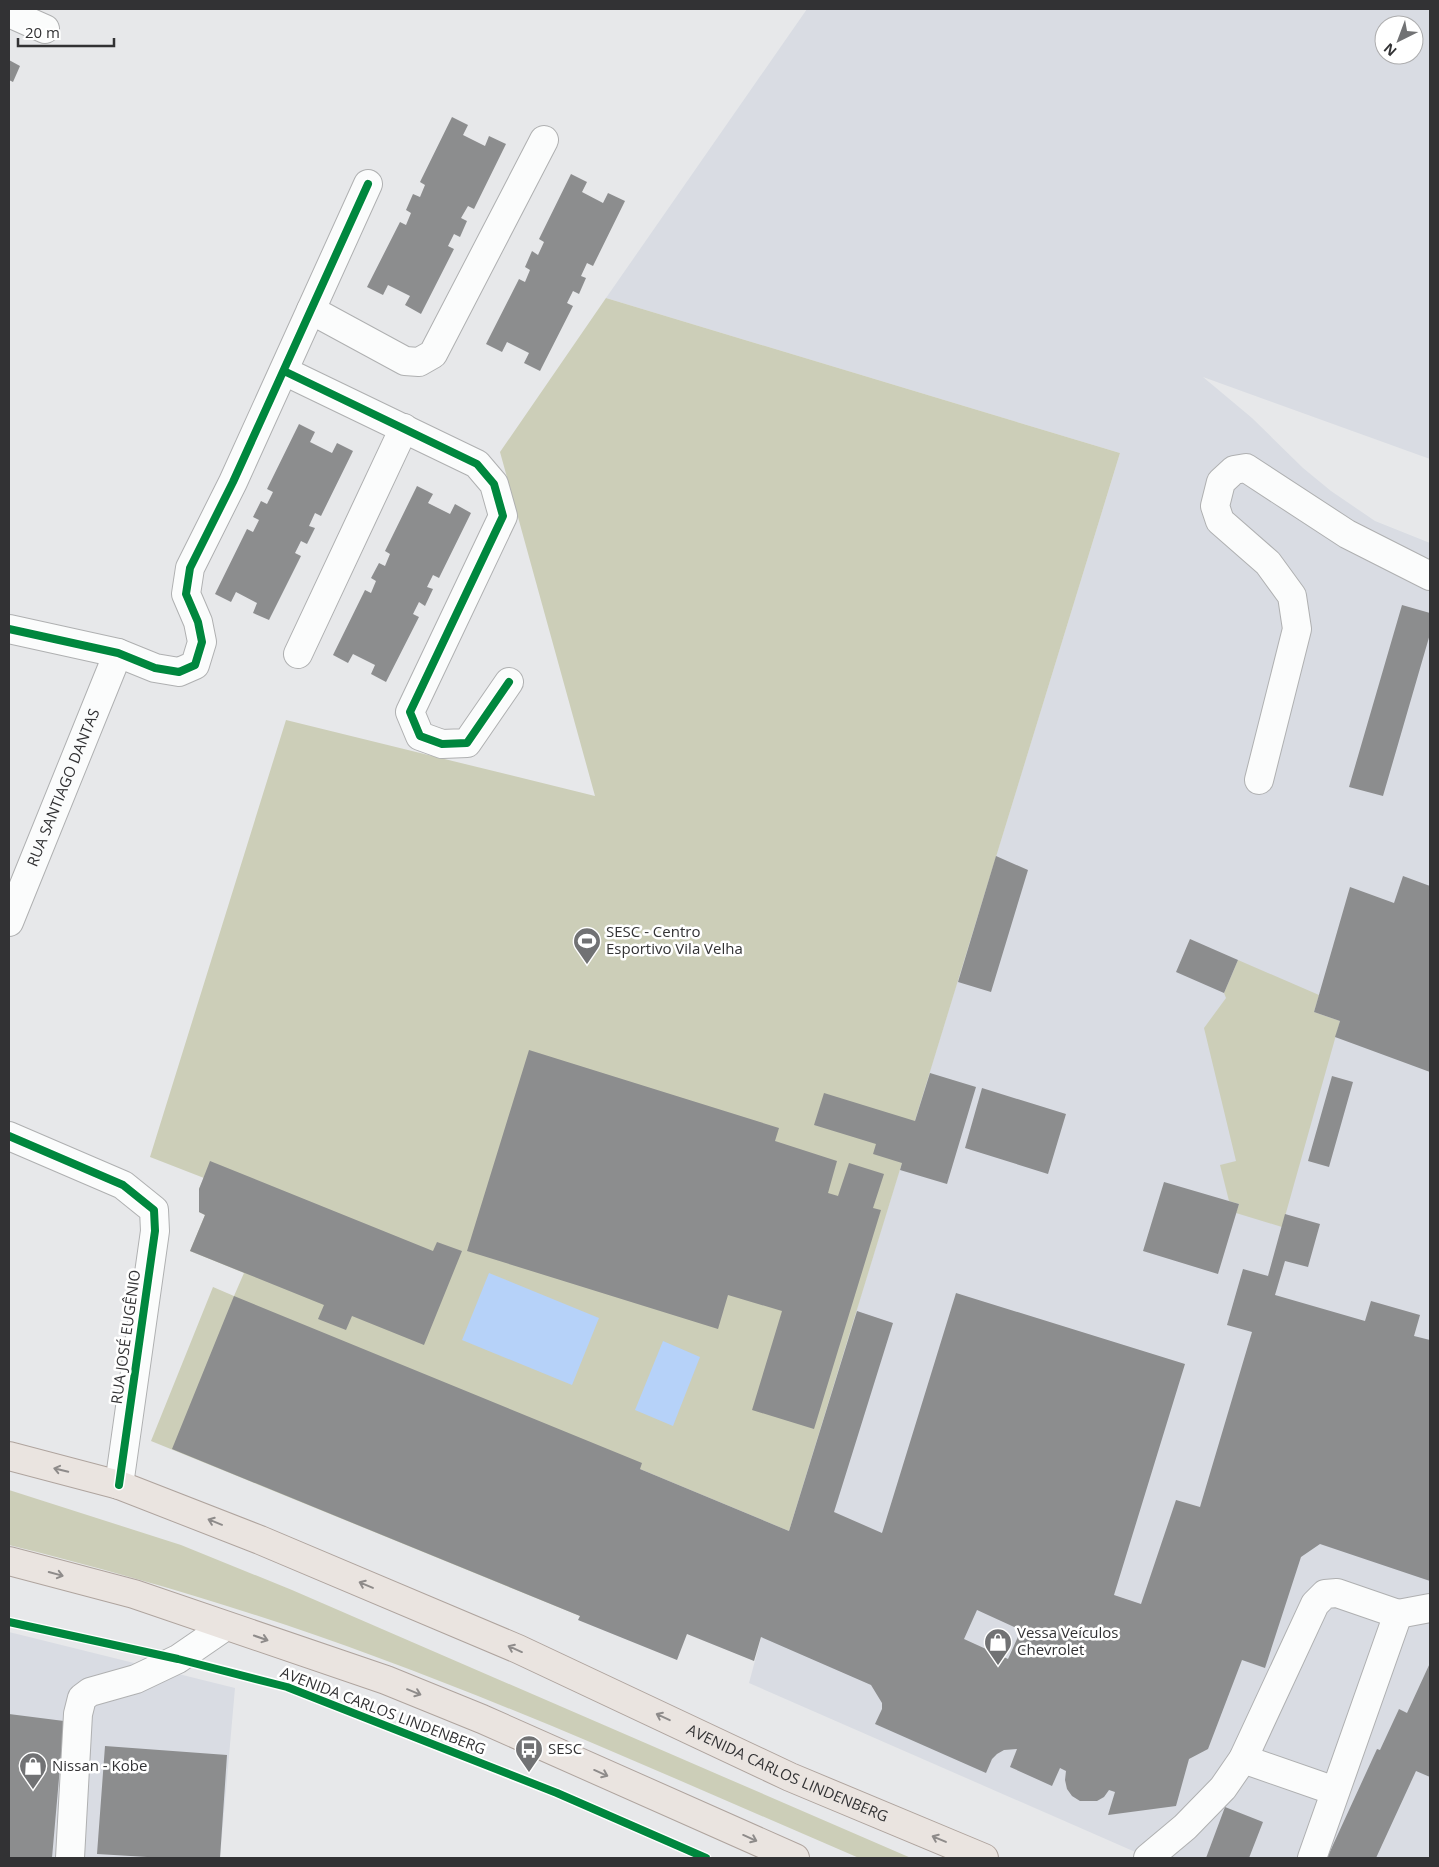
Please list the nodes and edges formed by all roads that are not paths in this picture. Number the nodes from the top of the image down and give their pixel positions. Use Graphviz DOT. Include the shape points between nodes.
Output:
graph roads {
  1 [pos="9,13"];
  2 [pos="45,30"];
  3 [pos="544,140"];
  4 [pos="368,184"];
  5 [pos="311,310"];
  6 [pos="284,371"];
  7 [pos="404,428"];
  8 [pos="1430,576"];
  9 [pos="9,629"];
  10 [pos="118,653"];
  11 [pos="298,654"];
  12 [pos="509,682"];
  13 [pos="1259,780"];
  14 [pos="9,922"];
  15 [pos="9,1136"];
  16 [pos="9,1456"];
  17 [pos="119,1485"];
  18 [pos="9,1561"];
  19 [pos="1430,1608"];
  20 [pos="1398,1614"];
  21 [pos="226,1626"];
  22 [pos="1243,1759"];
  23 [pos="1335,1792"];
  24 [pos="70,1858"];
  25 [pos="795,1858"];
  26 [pos="984,1858"];
  27 [pos="1148,1858"];
  28 [pos="1312,1858"];
  1 -- 2 [label="street"];
  3 -- 5 [label="street" via="433,354 418,362 405,361"];
  4 -- 5 [label="street"];
  5 -- 6 [label="street"];
  6 -- 7 [label="street"];
  6 -- 10 [label="street" via="190,568 186,594 198,622 202,642 195,665 179,672 155,668"];
  7 -- 11 [label="street"];
  7 -- 12 [label="street" via="477,464 494,484 503,516 410,712 420,736 442,744 467,743"];
  8 -- 13 [label="street" via="1347,534 1246,468 1234,470 1221,482 1215,506 1220,521 1268,563 1292,596 1297,629"];
  9 -- 10 [label="street"];
  10 -- 14 [label="street, RUA SANTIAGO DANTAS"];
  15 -- 17 [label="street, RUA JOSÉ EUGÊNIO" via="123,1185 154,1210 155,1231"];
  17 -- 16 [label="main road, AVENIDA CARLOS LINDENBERG, one-way"];
  26 -- 17 [label="main road, AVENIDA CARLOS LINDENBERG, one-way" via="790,1777 518,1649 260,1540"];
  18 -- 21 [label="main road, AVENIDA CARLOS LINDENBERG, one-way" via="134,1594"];
  19 -- 20 [label="street"];
  20 -- 22 [label="street" via="1337,1593 1325,1594 1315,1604"];
  20 -- 23 [label="street"];
  21 -- 24 [label="street" via="178,1659 136,1680 90,1692 82,1698 78,1714"];
  21 -- 25 [label="main road, AVENIDA CARLOS LINDENBERG, one-way" via="386,1680"];
  22 -- 23 [label="street"];
  22 -- 27 [label="street" via="1223,1788 1185,1827"];
  23 -- 28 [label="street"];
}
